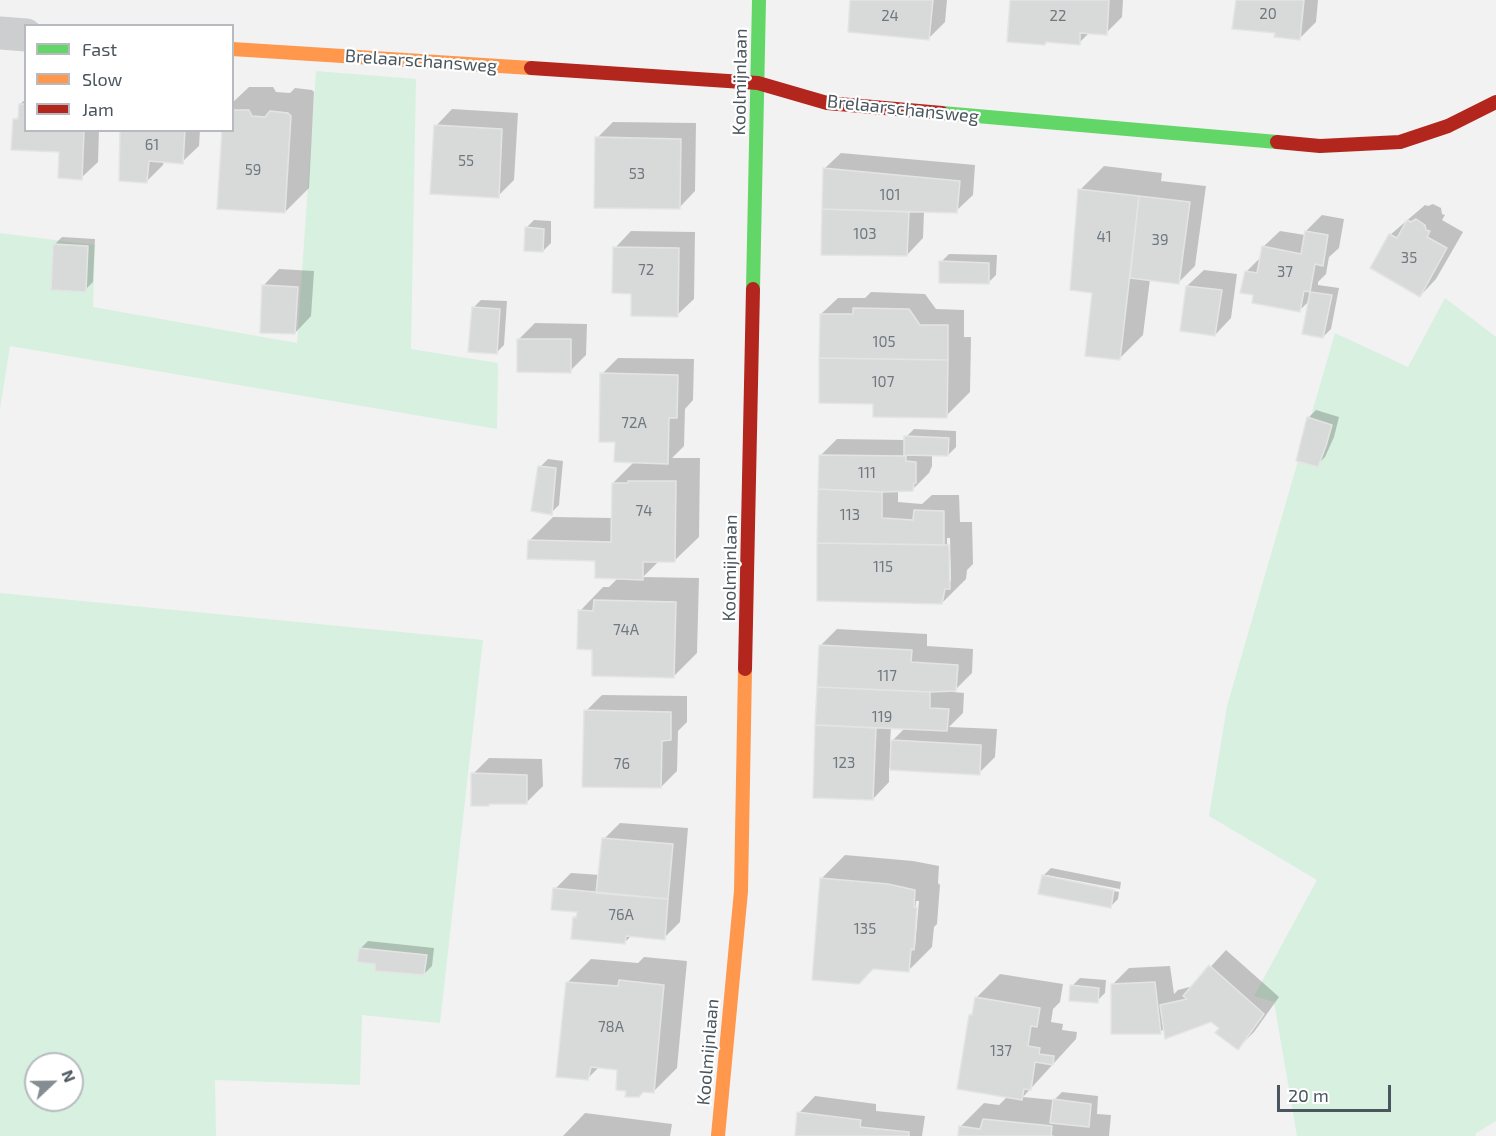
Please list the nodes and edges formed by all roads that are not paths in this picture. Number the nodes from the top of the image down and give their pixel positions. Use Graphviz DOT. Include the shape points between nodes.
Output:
graph roads {
  1 [pos="759,0"];
  2 [pos="0,33"];
  3 [pos="24,35"];
  4 [pos="234,49"];
  5 [pos="758,83"];
  6 [pos="1496,102"];
  7 [pos="718,1136"];
  1 -- 5 [label="street, Koolmijnlaan"];
  2 -- 3 [label="street"];
  4 -- 5 [label="street, Brelaarschansweg"];
  5 -- 6 [label="street, Brelaarschansweg" via="827,103 1320,146 1400,142 1448,126"];
  5 -- 7 [label="street, Koolmijnlaan" via="741,891"];
}
